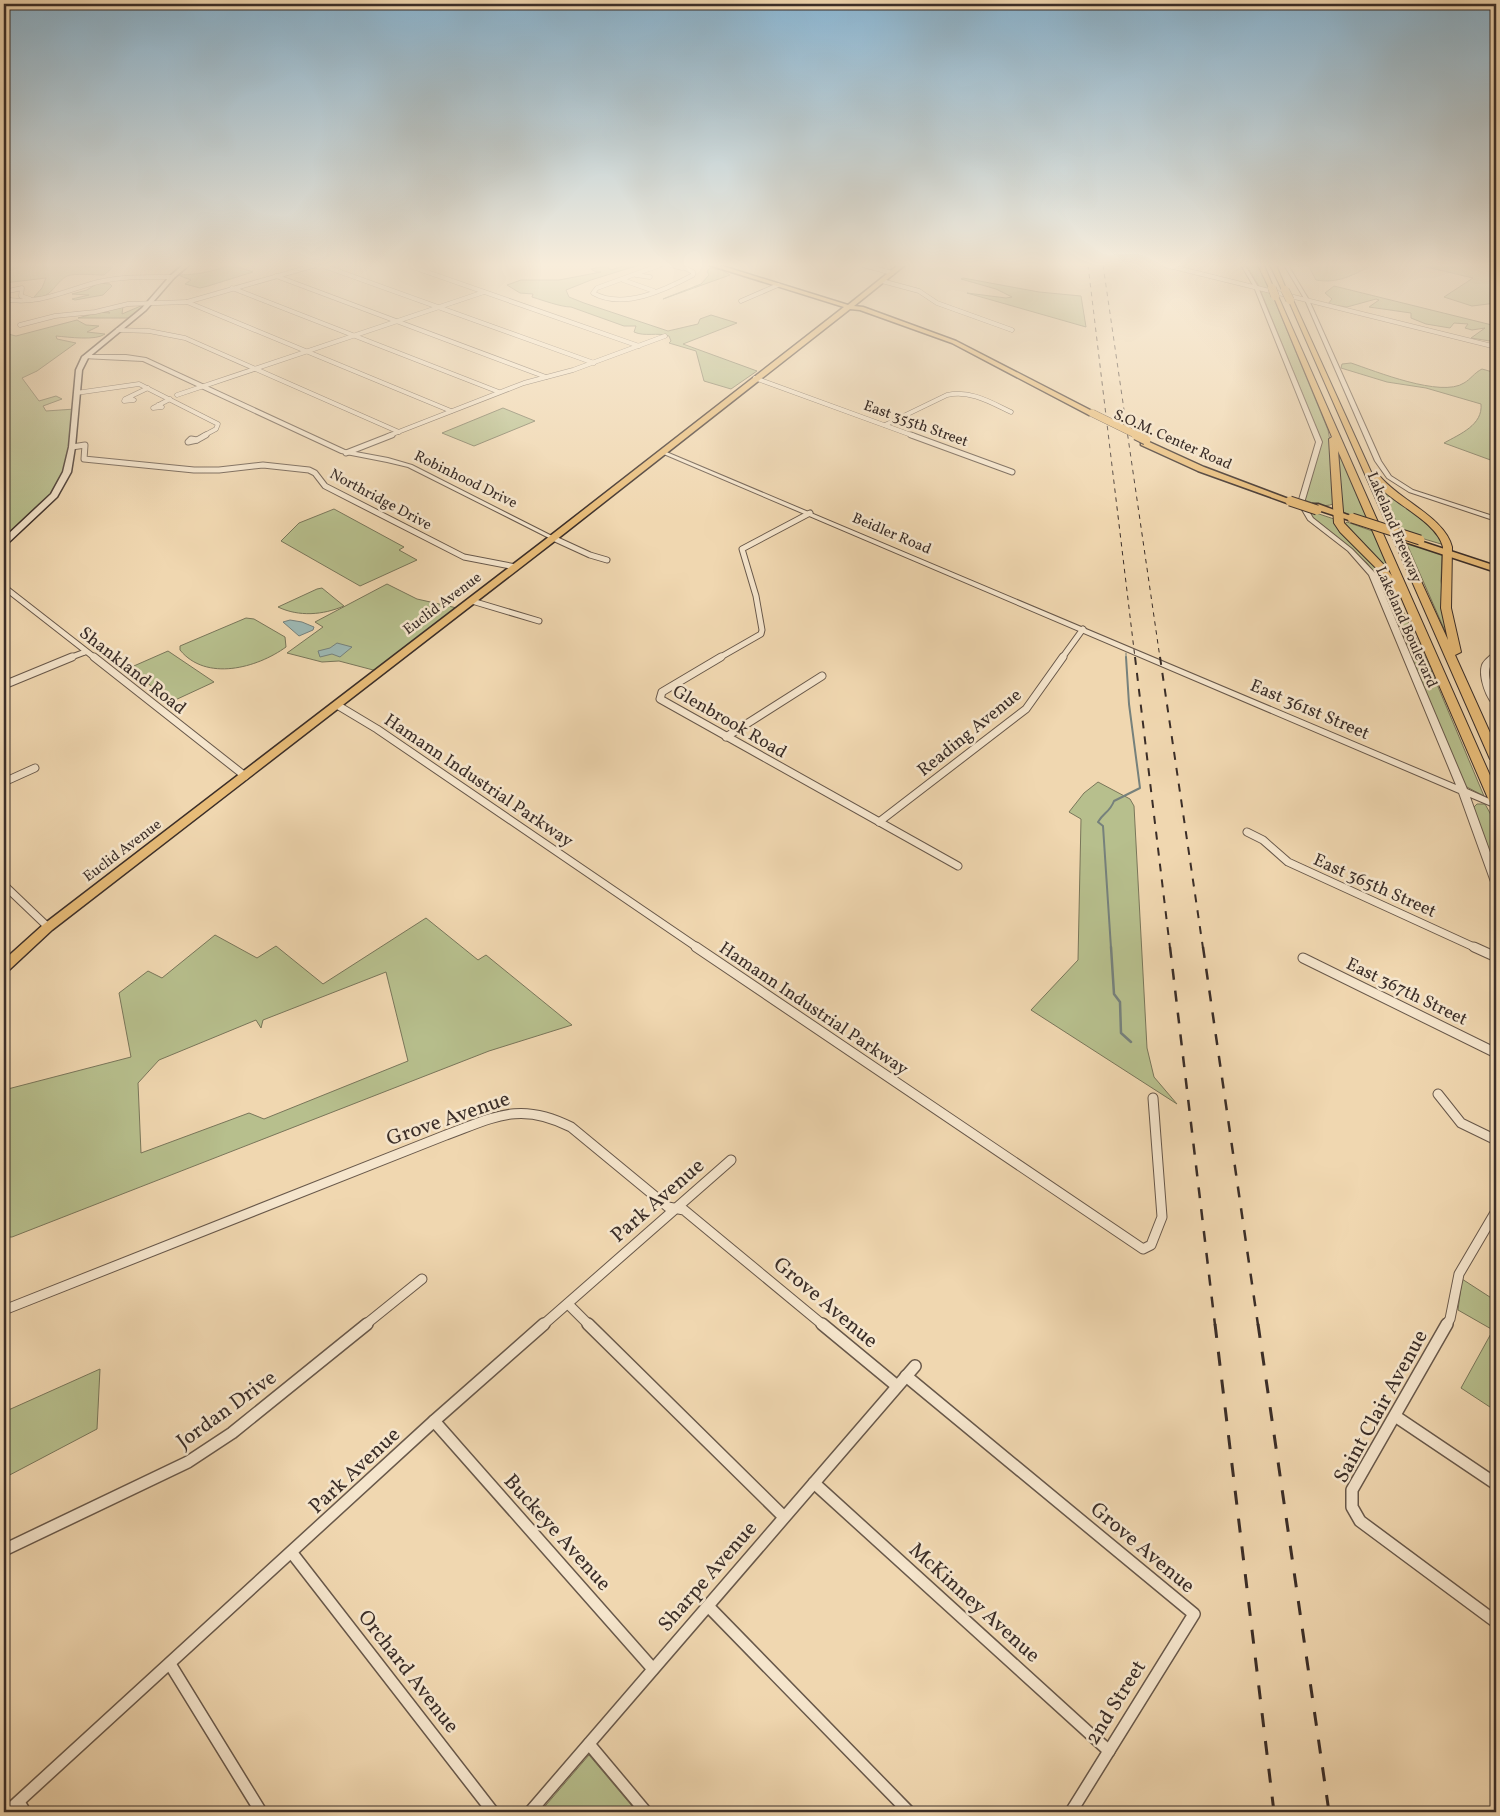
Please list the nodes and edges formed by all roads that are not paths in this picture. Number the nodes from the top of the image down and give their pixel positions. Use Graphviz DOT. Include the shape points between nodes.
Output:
graph roads {
  1 [pos="95,350"];
  2 [pos="213,350"];
  3 [pos="304,350"];
  4 [pos="311,350"];
  5 [pos="390,350"];
  6 [pos="473,350"];
  7 [pos="557,350"];
  8 [pos="629,350"];
  9 [pos="792,350"];
  10 [pos="969,350"];
  11 [pos="1281,350"];
  12 [pos="1298,350"];
  13 [pos="1313,350"];
  14 [pos="1329,350"];
  15 [pos="307,351"];
  16 [pos="85,358"];
  17 [pos="594,363"];
  18 [pos="256,368"];
  19 [pos="546,377"];
  20 [pos="755,378"];
  21 [pos="202,386"];
  22 [pos="148,388"];
  23 [pos="76,392"];
  24 [pos="499,392"];
  25 [pos="177,395"];
  26 [pos="129,398"];
  27 [pos="170,399"];
  28 [pos="158,405"];
  29 [pos="451,411"];
  30 [pos="1011,412"];
  31 [pos="1331,421"];
  32 [pos="885,425"];
  33 [pos="398,432"];
  34 [pos="197,440"];
  35 [pos="72,447"];
  36 [pos="662,452"];
  37 [pos="346,453"];
  38 [pos="1364,462"];
  39 [pos="1012,472"];
  40 [pos="810,513"];
  41 [pos="1338,515"];
  42 [pos="1496,519"];
  43 [pos="553,538"];
  44 [pos="4,542"];
  45 [pos="1448,551"];
  46 [pos="607,560"];
  47 [pos="516,567"];
  48 [pos="1496,567"];
  49 [pos="4,587"];
  50 [pos="472,601"];
  51 [pos="539,621"];
  52 [pos="1083,629"];
  53 [pos="1111,641"];
  54 [pos="85,652"];
  55 [pos="1496,655"];
  56 [pos="822,676"];
  57 [pos="4,685"];
  58 [pos="1467,693"];
  59 [pos="1496,704"];
  60 [pos="4,705"];
  61 [pos="337,705"];
  62 [pos="1454,705"];
  63 [pos="726,737"];
  64 [pos="1496,760"];
  65 [pos="35,768"];
  66 [pos="245,776"];
  67 [pos="4,782"];
  68 [pos="1462,791"];
  69 [pos="1496,804"];
  70 [pos="879,822"];
  71 [pos="1247,832"];
  72 [pos="958,866"];
  73 [pos="1496,882"];
  74 [pos="4,885"];
  75 [pos="48,927"];
  76 [pos="1496,957"];
  77 [pos="1303,958"];
  78 [pos="4,968"];
  79 [pos="1496,1053"];
  80 [pos="1438,1094"];
  81 [pos="1153,1098"];
  82 [pos="1496,1140"];
  83 [pos="731,1160"];
  84 [pos="676,1208"];
  85 [pos="1496,1211"];
  86 [pos="422,1279"];
  87 [pos="568,1304"];
  88 [pos="4,1310"];
  89 [pos="915,1366"];
  90 [pos="906,1376"];
  91 [pos="898,1386"];
  92 [pos="1395,1416"];
  93 [pos="434,1421"];
  94 [pos="814,1483"];
  95 [pos="1496,1484"];
  96 [pos="784,1516"];
  97 [pos="4,1550"];
  98 [pos="292,1553"];
  99 [pos="708,1606"];
  100 [pos="1194,1614"];
  101 [pos="1496,1622"];
  102 [pos="170,1664"];
  103 [pos="653,1668"];
  104 [pos="589,1744"];
  105 [pos="1109,1751"];
  106 [pos="22,1807"];
  107 [pos="7,1812"];
  108 [pos="260,1812"];
  109 [pos="493,1812"];
  110 [pos="530,1812"];
  111 [pos="646,1812"];
  112 [pos="910,1812"];
  113 [pos="1071,1812"];
  1 -- 16 [label="main road"];
  2 -- 18 [label="street"];
  3 -- 15 [label="street"];
  4 -- 15 [label="street"];
  5 -- 24 [label="street"];
  6 -- 19 [label="street"];
  7 -- 17 [label="street"];
  8 -- 17 [label="street"];
  9 -- 20 [label="main road, Euclid Avenue"];
  10 -- 41 [label="main road, S.O.M. Center Road, bridge" via="1201,469"];
  11 -- 68 [label="street, Lakeland Boulevard" via="1319,442 1301,503 1310,519 1350,550 1372,574"];
  12 -- 31 [label="highway, Lakeland Freeway, bridge"];
  13 -- 38 [label="highway, Lakeland Freeway, bridge"];
  14 -- 42 [label="street" via="1378,460 1389,477 1411,491"];
  15 -- 18 [label="street"];
  15 -- 29 [label="street"];
  16 -- 21 [label="street, Robinhood Drive" via="144,360"];
  16 -- 23 [label="main road" via="79,370"];
  17 -- 19 [label="street"];
  18 -- 21 [label="street"];
  18 -- 33 [label="street"];
  19 -- 24 [label="street"];
  20 -- 32 [label="street, East 355th Street"];
  20 -- 36 [label="main road, Euclid Avenue"];
  21 -- 25 [label="street"];
  21 -- 37 [label="street, Robinhood Drive"];
  22 -- 23 [label="street" via="137,384"];
  22 -- 26 [label="street"];
  22 -- 27 [label="street"];
  23 -- 35 [label="main road"];
  24 -- 29 [label="street"];
  27 -- 28 [label="street"];
  27 -- 34 [label="street" via="218,424 216,429"];
  29 -- 33 [label="street"];
  30 -- 32 [label="street" via="974,395 958,393 947,395"];
  31 -- 41 [label="highway"];
  31 -- 62 [label="highway, Lakeland Freeway"];
  32 -- 39 [label="street, East 355th Street"];
  33 -- 37 [label="street"];
  35 -- 44 [label="main road" via="67,472 54,495"];
  35 -- 47 [label="street, Northridge Drive" via="85,445 84,459 104,463 210,470 263,465 309,470 326,486 464,556"];
  36 -- 40 [label="street, Beidler Road"];
  36 -- 43 [label="main road, Euclid Avenue"];
  37 -- 43 [label="street, Robinhood Drive" via="410,466"];
  38 -- 45 [label="highway" via="1383,487 1439,529"];
  38 -- 58 [label="highway, Lakeland Freeway"];
  40 -- 52 [label="street, Beidler Road"];
  40 -- 63 [label="street, Glenbrook Road" via="742,549 756,596 762,630 760,636 659,696 662,701"];
  41 -- 45 [label="main road, S.O.M. Center Road, bridge"];
  41 -- 62 [label="highway" via="1343,530 1382,568 1394,586"];
  43 -- 46 [label="street, Robinhood Drive"];
  43 -- 47 [label="main road, Euclid Avenue"];
  45 -- 48 [label="main road, S.O.M. Center Road"];
  45 -- 58 [label="highway" via="1446,608"];
  47 -- 50 [label="main road, Euclid Avenue"];
  49 -- 54 [label="street, Shankland Road"];
  50 -- 51 [label="street"];
  50 -- 61 [label="main road, Euclid Avenue"];
  52 -- 53 [label="street, Beidler Road"];
  52 -- 70 [label="street, Reading Avenue" via="1026,710"];
  53 -- 68 [label="street, East 361st Street"];
  54 -- 57 [label="street"];
  54 -- 66 [label="street, Shankland Road"];
  55 -- 59 [label="street" via="1486,666 1484,674"];
  56 -- 63 [label="street"];
  57 -- 60 [label="street"];
  58 -- 64 [label="highway, Lakeland Freeway"];
  61 -- 66 [label="main road, Euclid Avenue"];
  61 -- 81 [label="street, Hamann Industrial Parkway" via="1134,1245 1143,1248 1150,1245 1162,1217"];
  62 -- 69 [label="highway, Lakeland Freeway"];
  63 -- 70 [label="street, Glenbrook Road"];
  65 -- 67 [label="street"];
  66 -- 75 [label="main road, Euclid Avenue"];
  68 -- 69 [label="street, East 361st Street"];
  68 -- 73 [label="street, Lakeland Boulevard"];
  70 -- 72 [label="street, Glenbrook Road"];
  71 -- 76 [label="street, East 365th Street" via="1263,840 1288,862"];
  74 -- 75 [label="street"];
  75 -- 78 [label="main road, Euclid Avenue"];
  77 -- 79 [label="street, East 367th Street"];
  80 -- 82 [label="street" via="1461,1123"];
  83 -- 84 [label="street, Park Avenue"];
  84 -- 87 [label="street, Park Avenue"];
  84 -- 88 [label="street, Grove Avenue" via="668,1207 557,1118 536,1112 509,1113"];
  84 -- 91 [label="street, Grove Avenue" via="684,1210"];
  85 -- 92 [label="street, Saint Clair Avenue" via="1460,1274 1450,1319"];
  86 -- 97 [label="street, Jordan Drive" via="225,1438 188,1462"];
  87 -- 93 [label="street, Park Avenue"];
  87 -- 96 [label="street"];
  89 -- 90 [label="street, Sharpe Avenue"];
  90 -- 91 [label="street, Sharpe Avenue"];
  90 -- 100 [label="street, Grove Avenue"];
  91 -- 94 [label="street, Sharpe Avenue"];
  92 -- 95 [label="street"];
  92 -- 101 [label="street, Saint Clair Avenue" via="1352,1490 1352,1510 1374,1532"];
  93 -- 98 [label="street, Park Avenue"];
  93 -- 103 [label="street, Buckeye Avenue"];
  94 -- 96 [label="street, Sharpe Avenue"];
  94 -- 105 [label="street, McKinney Avenue"];
  96 -- 99 [label="street, Sharpe Avenue"];
  98 -- 102 [label="street, Park Avenue"];
  98 -- 109 [label="street, Orchard Avenue"];
  99 -- 103 [label="street, Sharpe Avenue"];
  99 -- 112 [label="street"];
  100 -- 105 [label="street, 2nd Street"];
  102 -- 106 [label="street, Park Avenue"];
  102 -- 108 [label="street"];
  103 -- 104 [label="street, Sharpe Avenue"];
  104 -- 110 [label="street, Sharpe Avenue"];
  104 -- 111 [label="street"];
  105 -- 113 [label="street, 2nd Street"];
  106 -- 107 [label="street, Park Avenue"];
}
